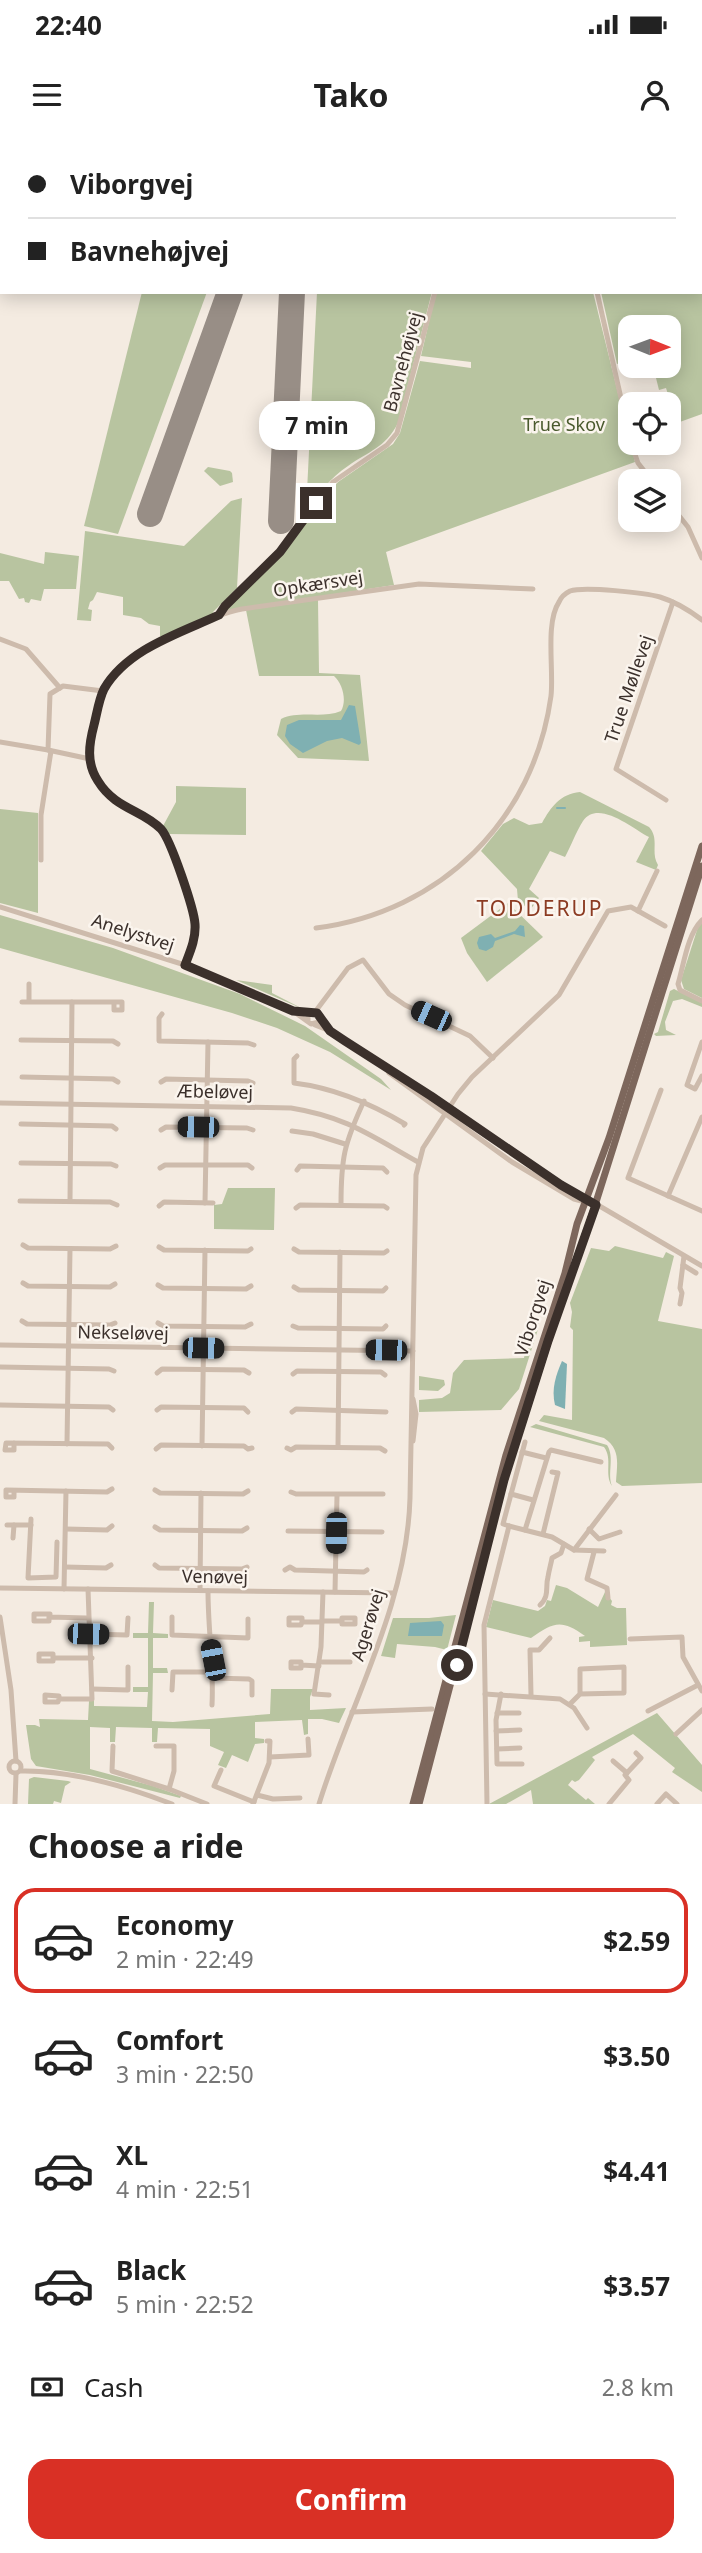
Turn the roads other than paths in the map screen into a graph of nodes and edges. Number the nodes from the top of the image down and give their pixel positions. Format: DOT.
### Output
graph roads {
  1 [pos="434,294"];
  2 [pos="597,294"];
  3 [pos="620,392"];
  4 [pos="681,518"];
  5 [pos="702,558"];
  6 [pos="533,589"];
  7 [pos="673,603"];
  8 [pos="219,615"];
  9 [pos="702,620"];
  10 [pos="0,639"];
  11 [pos="60,688"];
  12 [pos="103,691"];
  13 [pos="0,742"];
  14 [pos="50,751"];
  15 [pos="90,759"];
  16 [pos="666,800"];
  17 [pos="702,846"];
  18 [pos="41,860"];
  19 [pos="702,866"];
  20 [pos="657,871"];
  21 [pos="0,906"];
  22 [pos="638,911"];
  23 [pos="702,920"];
  24 [pos="665,926"];
  25 [pos="316,928"];
  26 [pos="185,965"];
  27 [pos="29,984"];
  28 [pos="702,1001"];
  29 [pos="72,1002"];
  30 [pos="114,1002"];
  31 [pos="293,1011"];
  32 [pos="162,1014"];
  33 [pos="316,1015"];
  34 [pos="308,1021"];
  35 [pos="314,1025"];
  36 [pos="330,1031"];
  37 [pos="21,1040"];
  38 [pos="72,1040"];
  39 [pos="208,1042"];
  40 [pos="118,1044"];
  41 [pos="254,1045"];
  42 [pos="701,1045"];
  43 [pos="297,1056"];
  44 [pos="493,1058"];
  45 [pos="702,1076"];
  46 [pos="22,1077"];
  47 [pos="72,1078"];
  48 [pos="207,1080"];
  49 [pos="118,1082"];
  50 [pos="161,1082"];
  51 [pos="253,1083"];
  52 [pos="661,1090"];
  53 [pos="364,1101"];
  54 [pos="0,1103"];
  55 [pos="71,1104"];
  56 [pos="207,1106"];
  57 [pos="447,1111"];
  58 [pos="702,1117"];
  59 [pos="21,1124"];
  60 [pos="353,1124"];
  61 [pos="71,1125"];
  62 [pos="404,1125"];
  63 [pos="206,1127"];
  64 [pos="116,1129"];
  65 [pos="161,1130"];
  66 [pos="253,1130"];
  67 [pos="292,1131"];
  68 [pos="345,1144"];
  69 [pos="418,1162"];
  70 [pos="21,1163"];
  71 [pos="70,1163"];
  72 [pos="206,1165"];
  73 [pos="116,1166"];
  74 [pos="341,1167"];
  75 [pos="160,1168"];
  76 [pos="252,1168"];
  77 [pos="297,1170"];
  78 [pos="387,1171"];
  79 [pos="668,1196"];
  80 [pos="20,1200"];
  81 [pos="585,1200"];
  82 [pos="70,1201"];
  83 [pos="205,1203"];
  84 [pos="213,1203"];
  85 [pos="117,1205"];
  86 [pos="341,1205"];
  87 [pos="596,1205"];
  88 [pos="159,1206"];
  89 [pos="296,1208"];
  90 [pos="387,1208"];
  91 [pos="702,1211"];
  92 [pos="23,1245"];
  93 [pos="116,1246"];
  94 [pos="159,1247"];
  95 [pos="70,1249"];
  96 [pos="251,1249"];
  97 [pos="205,1250"];
  98 [pos="294,1250"];
  99 [pos="387,1251"];
  100 [pos="340,1252"];
  101 [pos="684,1256"];
  102 [pos="683,1265"];
  103 [pos="702,1266"];
  104 [pos="696,1273"];
  105 [pos="23,1283"];
  106 [pos="115,1284"];
  107 [pos="158,1285"];
  108 [pos="251,1286"];
  109 [pos="69,1287"];
  110 [pos="294,1287"];
  111 [pos="386,1288"];
  112 [pos="205,1289"];
  113 [pos="340,1290"];
  114 [pos="680,1304"];
  115 [pos="22,1321"];
  116 [pos="115,1323"];
  117 [pos="158,1323"];
  118 [pos="69,1324"];
  119 [pos="251,1324"];
  120 [pos="293,1326"];
  121 [pos="386,1326"];
  122 [pos="204,1327"];
  123 [pos="339,1328"];
  124 [pos="0,1345"];
  125 [pos="68,1346"];
  126 [pos="203,1348"];
  127 [pos="339,1350"];
  128 [pos="413,1351"];
  129 [pos="0,1367"];
  130 [pos="68,1368"];
  131 [pos="203,1370"];
  132 [pos="114,1371"];
  133 [pos="338,1371"];
  134 [pos="157,1373"];
  135 [pos="249,1373"];
  136 [pos="293,1374"];
  137 [pos="385,1375"];
  138 [pos="0,1405"];
  139 [pos="67,1406"];
  140 [pos="203,1408"];
  141 [pos="338,1409"];
  142 [pos="113,1410"];
  143 [pos="157,1410"];
  144 [pos="248,1412"];
  145 [pos="292,1412"];
  146 [pos="386,1412"];
  147 [pos="525,1441"];
  148 [pos="14,1443"];
  149 [pos="67,1444"];
  150 [pos="202,1446"];
  151 [pos="338,1447"];
  152 [pos="112,1448"];
  153 [pos="156,1448"];
  154 [pos="252,1448"];
  155 [pos="287,1448"];
  156 [pos="385,1451"];
  157 [pos="522,1452"];
  158 [pos="546,1458"];
  159 [pos="601,1462"];
  160 [pos="552,1472"];
  161 [pos="112,1489"];
  162 [pos="14,1490"];
  163 [pos="155,1490"];
  164 [pos="66,1491"];
  165 [pos="248,1491"];
  166 [pos="291,1492"];
  167 [pos="201,1493"];
  168 [pos="383,1494"];
  169 [pos="511,1494"];
  170 [pos="337,1495"];
  171 [pos="616,1495"];
  172 [pos="533,1500"];
  173 [pos="112,1526"];
  174 [pos="509,1526"];
  175 [pos="155,1527"];
  176 [pos="247,1528"];
  177 [pos="66,1529"];
  178 [pos="589,1529"];
  179 [pos="525,1530"];
  180 [pos="201,1531"];
  181 [pos="288,1531"];
  182 [pos="382,1532"];
  183 [pos="620,1532"];
  184 [pos="336,1533"];
  185 [pos="543,1534"];
  186 [pos="13,1538"];
  187 [pos="57,1542"];
  188 [pos="564,1544"];
  189 [pos="575,1550"];
  190 [pos="604,1551"];
  191 [pos="594,1552"];
  192 [pos="111,1565"];
  193 [pos="155,1565"];
  194 [pos="65,1567"];
  195 [pos="247,1567"];
  196 [pos="200,1569"];
  197 [pos="285,1570"];
  198 [pos="367,1570"];
  199 [pos="336,1571"];
  200 [pos="36,1578"];
  201 [pos="0,1588"];
  202 [pos="36,1588"];
  203 [pos="64,1589"];
  204 [pos="88,1589"];
  205 [pos="200,1590"];
  206 [pos="208,1591"];
  207 [pos="323,1592"];
  208 [pos="335,1592"];
  209 [pos="393,1593"];
  210 [pos="608,1598"];
  211 [pos="540,1605"];
  212 [pos="0,1617"];
  213 [pos="50,1617"];
  214 [pos="172,1617"];
  215 [pos="87,1618"];
  216 [pos="128,1618"];
  217 [pos="248,1619"];
  218 [pos="322,1621"];
  219 [pos="342,1621"];
  220 [pos="302,1622"];
  221 [pos="88,1634"];
  222 [pos="0,1635"];
  223 [pos="208,1637"];
  224 [pos="550,1638"];
  225 [pos="630,1639"];
  226 [pos="53,1658"];
  227 [pos="92,1658"];
  228 [pos="6,1661"];
  229 [pos="350,1662"];
  230 [pos="320,1664"];
  231 [pos="301,1665"];
  232 [pos="128,1667"];
  233 [pos="213,1675"];
  234 [pos="700,1688"];
  235 [pos="92,1689"];
  236 [pos="172,1690"];
  237 [pos="485,1694"];
  238 [pos="501,1694"];
  239 [pos="580,1694"];
  240 [pos="252,1695"];
  241 [pos="329,1695"];
  242 [pos="531,1695"];
  243 [pos="59,1699"];
  244 [pos="570,1704"];
  245 [pos="212,1705"];
  246 [pos="432,1709"];
  247 [pos="702,1710"];
  248 [pos="648,1711"];
  249 [pos="352,1712"];
  250 [pos="497,1713"];
  251 [pos="519,1713"];
  252 [pos="587,1728"];
  253 [pos="520,1730"];
  254 [pos="496,1731"];
  255 [pos="676,1734"];
  256 [pos="308,1739"];
  257 [pos="267,1741"];
  258 [pos="113,1746"];
  259 [pos="156,1746"];
  260 [pos="520,1748"];
  261 [pos="496,1749"];
  262 [pos="636,1753"];
  263 [pos="270,1757"];
  264 [pos="613,1761"];
  265 [pos="522,1764"];
  266 [pos="12,1765"];
  267 [pos="0,1766"];
  268 [pos="19,1770"];
  269 [pos="221,1770"];
  270 [pos="627,1773"];
  271 [pos="169,1789"];
  272 [pos="144,1794"];
  273 [pos="257,1795"];
  274 [pos="186,1796"];
  275 [pos="300,1798"];
  276 [pos="254,1803"];
  277 [pos="15,1804"];
  278 [pos="141,1804"];
  279 [pos="172,1804"];
  280 [pos="183,1804"];
  281 [pos="207,1804"];
  282 [pos="319,1804"];
  283 [pos="413,1804"];
  284 [pos="419,1804"];
  285 [pos="486,1804"];
  286 [pos="609,1804"];
  287 [pos="657,1804"];
  288 [pos="677,1804"];
  1 -- 8 [label="street, Bavnehøjvej"];
  2 -- 3 [label="street"];
  4 -- 5 [label="street"];
  6 -- 8 [label="street, Opkærsvej"];
  7 -- 9 [label="street"];
  7 -- 16 [label="street, True Møllevej"];
  7 -- 25 [label="street"];
  8 -- 12 [label="street, Opkærsvej"];
  10 -- 11 [label="street"];
  11 -- 12 [label="street"];
  11 -- 14 [label="street"];
  12 -- 15 [label="street"];
  13 -- 14 [label="street"];
  14 -- 15 [label="street"];
  14 -- 18 [label="street"];
  15 -- 26 [label="street"];
  17 -- 81 [label="main road, Viborgvej"];
  19 -- 87 [label="main road, Viborgvej"];
  20 -- 22 [label="street"];
  21 -- 26 [label="street, Anelystvej"];
  22 -- 24 [label="street"];
  22 -- 44 [label="street, Agerøvej"];
  23 -- 28 [label="street"];
  26 -- 31 [label="street, Anelystvej"];
  27 -- 29 [label="street"];
  29 -- 30 [label="street"];
  29 -- 38 [label="street"];
  31 -- 33 [label="street, Anelystvej"];
  31 -- 34 [label="street, Anelystvej"];
  32 -- 39 [label="street"];
  33 -- 34 [label="street"];
  33 -- 35 [label="street"];
  33 -- 36 [label="street"];
  33 -- 44 [label="street"];
  34 -- 35 [label="street, Anelystvej"];
  35 -- 36 [label="street"];
  36 -- 57 [label="street"];
  37 -- 38 [label="street"];
  38 -- 40 [label="street"];
  38 -- 47 [label="street"];
  39 -- 41 [label="street"];
  39 -- 48 [label="street"];
  42 -- 45 [label="street"];
  43 -- 53 [label="street"];
  44 -- 57 [label="street, Agerøvej"];
  46 -- 47 [label="street"];
  47 -- 49 [label="street"];
  47 -- 55 [label="street"];
  48 -- 50 [label="street"];
  48 -- 51 [label="street"];
  48 -- 56 [label="street"];
  52 -- 79 [label="street"];
  53 -- 60 [label="street"];
  53 -- 62 [label="street"];
  54 -- 55 [label="street, Æbeløvej"];
  55 -- 56 [label="street, Æbeløvej"];
  55 -- 61 [label="street"];
  56 -- 60 [label="street, Æbeløvej"];
  56 -- 63 [label="street"];
  57 -- 69 [label="street, Agerøvej"];
  57 -- 81 [label="street"];
  58 -- 79 [label="street"];
  59 -- 61 [label="street"];
  60 -- 68 [label="street"];
  60 -- 69 [label="street, Æbeløvej"];
  61 -- 64 [label="street"];
  61 -- 71 [label="street"];
  63 -- 65 [label="street"];
  63 -- 66 [label="street"];
  63 -- 72 [label="street"];
  67 -- 68 [label="street"];
  68 -- 74 [label="street"];
  69 -- 128 [label="street, Agerøvej"];
  70 -- 71 [label="street"];
  71 -- 73 [label="street"];
  71 -- 82 [label="street"];
  72 -- 75 [label="street"];
  72 -- 76 [label="street"];
  72 -- 83 [label="street"];
  74 -- 77 [label="street"];
  74 -- 78 [label="street"];
  74 -- 86 [label="street"];
  79 -- 91 [label="street"];
  80 -- 82 [label="street"];
  81 -- 87 [label="street"];
  81 -- 283 [label="main road, Viborgvej"];
  82 -- 85 [label="street"];
  83 -- 84 [label="street"];
  83 -- 88 [label="street"];
  86 -- 89 [label="street"];
  86 -- 90 [label="street"];
  87 -- 101 [label="street"];
  87 -- 284 [label="main road, Viborgvej"];
  92 -- 95 [label="street"];
  93 -- 95 [label="street"];
  94 -- 97 [label="street"];
  95 -- 109 [label="street"];
  96 -- 97 [label="street"];
  97 -- 112 [label="street"];
  98 -- 100 [label="street"];
  99 -- 100 [label="street"];
  100 -- 113 [label="street"];
  101 -- 102 [label="street"];
  101 -- 103 [label="street"];
  102 -- 104 [label="street"];
  102 -- 114 [label="street"];
  105 -- 109 [label="street"];
  106 -- 109 [label="street"];
  107 -- 112 [label="street"];
  108 -- 112 [label="street"];
  109 -- 118 [label="street"];
  110 -- 113 [label="street"];
  111 -- 113 [label="street"];
  112 -- 122 [label="street"];
  113 -- 123 [label="street"];
  115 -- 118 [label="street"];
  116 -- 118 [label="street"];
  117 -- 122 [label="street"];
  118 -- 125 [label="street"];
  119 -- 122 [label="street"];
  120 -- 123 [label="street"];
  121 -- 123 [label="street"];
  122 -- 126 [label="street"];
  123 -- 127 [label="street"];
  124 -- 125 [label="street, Nekseløvej"];
  125 -- 126 [label="street, Nekseløvej"];
  125 -- 130 [label="street"];
  126 -- 127 [label="street, Nekseløvej"];
  126 -- 131 [label="street"];
  127 -- 128 [label="street, Nekseløvej"];
  127 -- 133 [label="street"];
  128 -- 209 [label="street, Agerøvej"];
  129 -- 130 [label="street"];
  130 -- 132 [label="street"];
  130 -- 139 [label="street"];
  131 -- 134 [label="street"];
  131 -- 135 [label="street"];
  131 -- 140 [label="street"];
  133 -- 136 [label="street"];
  133 -- 137 [label="street"];
  133 -- 141 [label="street"];
  138 -- 139 [label="street"];
  139 -- 142 [label="street"];
  139 -- 149 [label="street"];
  140 -- 143 [label="street"];
  140 -- 144 [label="street"];
  140 -- 150 [label="street"];
  141 -- 145 [label="street"];
  141 -- 146 [label="street"];
  141 -- 151 [label="street"];
  147 -- 157 [label="street"];
  148 -- 149 [label="street"];
  149 -- 152 [label="street"];
  150 -- 153 [label="street"];
  150 -- 154 [label="street"];
  151 -- 155 [label="street"];
  151 -- 156 [label="street"];
  157 -- 158 [label="street"];
  157 -- 169 [label="street"];
  158 -- 159 [label="street"];
  158 -- 172 [label="street"];
  160 -- 185 [label="street"];
  161 -- 164 [label="street"];
  162 -- 164 [label="street"];
  163 -- 167 [label="street"];
  164 -- 177 [label="street"];
  165 -- 167 [label="street"];
  166 -- 170 [label="street"];
  167 -- 180 [label="street"];
  168 -- 170 [label="street"];
  169 -- 172 [label="street"];
  169 -- 174 [label="street"];
  170 -- 184 [label="street"];
  171 -- 178 [label="street"];
  172 -- 179 [label="street"];
  173 -- 177 [label="street"];
  174 -- 179 [label="street"];
  174 -- 237 [label="street"];
  175 -- 180 [label="street"];
  176 -- 180 [label="street"];
  177 -- 194 [label="street"];
  178 -- 183 [label="street"];
  178 -- 189 [label="street"];
  179 -- 185 [label="street"];
  180 -- 196 [label="street"];
  181 -- 184 [label="street"];
  182 -- 184 [label="street"];
  184 -- 199 [label="street"];
  185 -- 188 [label="street"];
  186 -- 200 [label="street"];
  187 -- 200 [label="street"];
  188 -- 189 [label="street"];
  188 -- 211 [label="street"];
  189 -- 191 [label="street"];
  190 -- 191 [label="street"];
  191 -- 210 [label="street"];
  192 -- 194 [label="street"];
  193 -- 196 [label="street"];
  194 -- 203 [label="street"];
  195 -- 196 [label="street"];
  196 -- 205 [label="street"];
  197 -- 199 [label="street"];
  198 -- 199 [label="street"];
  199 -- 208 [label="street"];
  200 -- 202 [label="street"];
  201 -- 202 [label="street, Venøvej"];
  202 -- 203 [label="street, Venøvej"];
  203 -- 204 [label="street, Venøvej"];
  204 -- 205 [label="street, Venøvej"];
  204 -- 215 [label="street"];
  205 -- 206 [label="street, Venøvej"];
  206 -- 207 [label="street, Venøvej"];
  206 -- 223 [label="street"];
  207 -- 208 [label="street, Venøvej"];
  207 -- 218 [label="street"];
  208 -- 209 [label="street, Venøvej"];
  209 -- 249 [label="street, Agerøvej"];
  212 -- 228 [label="street"];
  213 -- 215 [label="street"];
  214 -- 223 [label="street"];
  215 -- 221 [label="street"];
  216 -- 221 [label="street"];
  217 -- 223 [label="street"];
  218 -- 219 [label="street"];
  218 -- 220 [label="street"];
  218 -- 230 [label="street"];
  221 -- 227 [label="street"];
  222 -- 228 [label="street"];
  223 -- 233 [label="street"];
  224 -- 242 [label="street"];
  225 -- 234 [label="street"];
  226 -- 227 [label="street"];
  227 -- 235 [label="street"];
  228 -- 266 [label="street"];
  229 -- 230 [label="street"];
  230 -- 231 [label="street"];
  230 -- 241 [label="street"];
  232 -- 235 [label="street"];
  233 -- 236 [label="street"];
  233 -- 240 [label="street"];
  233 -- 245 [label="street"];
  234 -- 248 [label="street"];
  235 -- 243 [label="street"];
  237 -- 238 [label="street"];
  237 -- 285 [label="street"];
  238 -- 242 [label="street"];
  238 -- 250 [label="street"];
  239 -- 239 [label="street"];
  239 -- 244 [label="street"];
  242 -- 244 [label="street"];
  244 -- 252 [label="street"];
  246 -- 249 [label="street"];
  247 -- 255 [label="street"];
  249 -- 282 [label="street, Agerøvej"];
  250 -- 251 [label="street"];
  250 -- 254 [label="street"];
  253 -- 254 [label="street"];
  254 -- 261 [label="street"];
  256 -- 263 [label="street"];
  257 -- 263 [label="street"];
  258 -- 271 [label="street"];
  259 -- 271 [label="street"];
  260 -- 261 [label="street"];
  261 -- 265 [label="street"];
  262 -- 270 [label="street"];
  263 -- 273 [label="street"];
  264 -- 270 [label="street"];
  266 -- 267 [label="street"];
  266 -- 268 [label="street"];
  266 -- 268 [label="street"];
  268 -- 272 [label="street"];
  268 -- 277 [label="street"];
  269 -- 276 [label="street"];
  270 -- 286 [label="street"];
  271 -- 274 [label="street"];
  272 -- 278 [label="street"];
  272 -- 279 [label="street"];
  273 -- 275 [label="street"];
  273 -- 276 [label="street"];
  274 -- 280 [label="street"];
  274 -- 281 [label="street"];
  287 -- 288 [label="street"];
}
